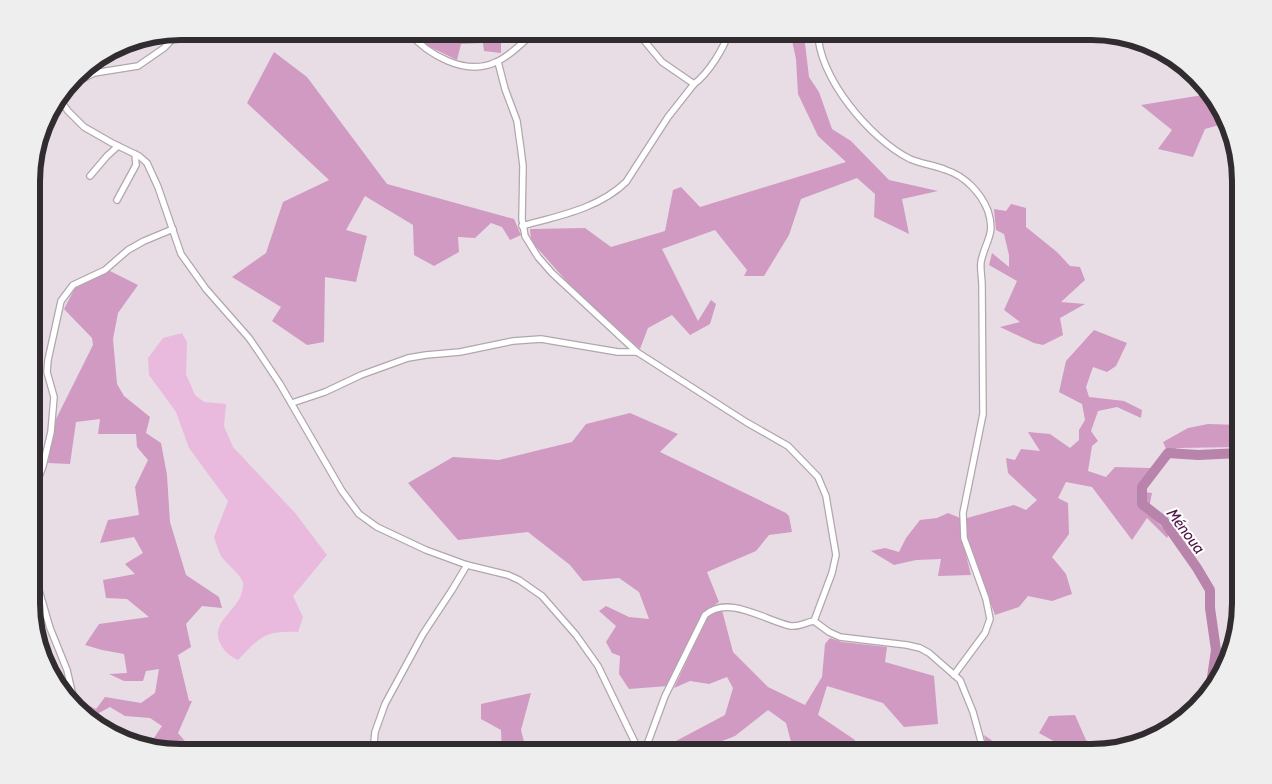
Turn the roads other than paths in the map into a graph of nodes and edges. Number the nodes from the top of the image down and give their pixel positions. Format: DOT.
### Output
graph roads {
  1 [pos="416,40"];
  2 [pos="525,40"];
  3 [pos="644,40"];
  4 [pos="725,40"];
  5 [pos="818,40"];
  6 [pos="171,41"];
  7 [pos="498,62"];
  8 [pos="490,65"];
  9 [pos="500,71"];
  10 [pos="86,77"];
  11 [pos="694,84"];
  12 [pos="63,105"];
  13 [pos="118,146"];
  14 [pos="135,154"];
  15 [pos="90,176"];
  16 [pos="118,200"];
  17 [pos="522,226"];
  18 [pos="173,229"];
  19 [pos="637,352"];
  20 [pos="292,403"];
  21 [pos="40,474"];
  22 [pos="467,565"];
  23 [pos="40,594"];
  24 [pos="814,621"];
  25 [pos="954,674"];
  26 [pos="72,692"];
  27 [pos="374,744"];
  28 [pos="636,744"];
  29 [pos="647,744"];
  30 [pos="982,744"];
  1 -- 8 [label="street"];
  2 -- 7 [label="street"];
  3 -- 11 [label="street"];
  4 -- 11 [label="street"];
  5 -- 25 [label="street"];
  6 -- 10 [label="street"];
  7 -- 8 [label="street"];
  7 -- 9 [label="street"];
  8 -- 9 [label="street"];
  9 -- 17 [label="street"];
  11 -- 17 [label="street"];
  12 -- 13 [label="street"];
  13 -- 14 [label="street"];
  13 -- 15 [label="street"];
  14 -- 16 [label="street"];
  14 -- 18 [label="street"];
  17 -- 19 [label="street"];
  18 -- 20 [label="street"];
  18 -- 21 [label="street"];
  19 -- 20 [label="street"];
  19 -- 24 [label="street"];
  20 -- 22 [label="street"];
  22 -- 27 [label="street"];
  22 -- 28 [label="street"];
  23 -- 26 [label="street"];
  24 -- 25 [label="street"];
  24 -- 29 [label="street"];
  25 -- 30 [label="street"];
}
